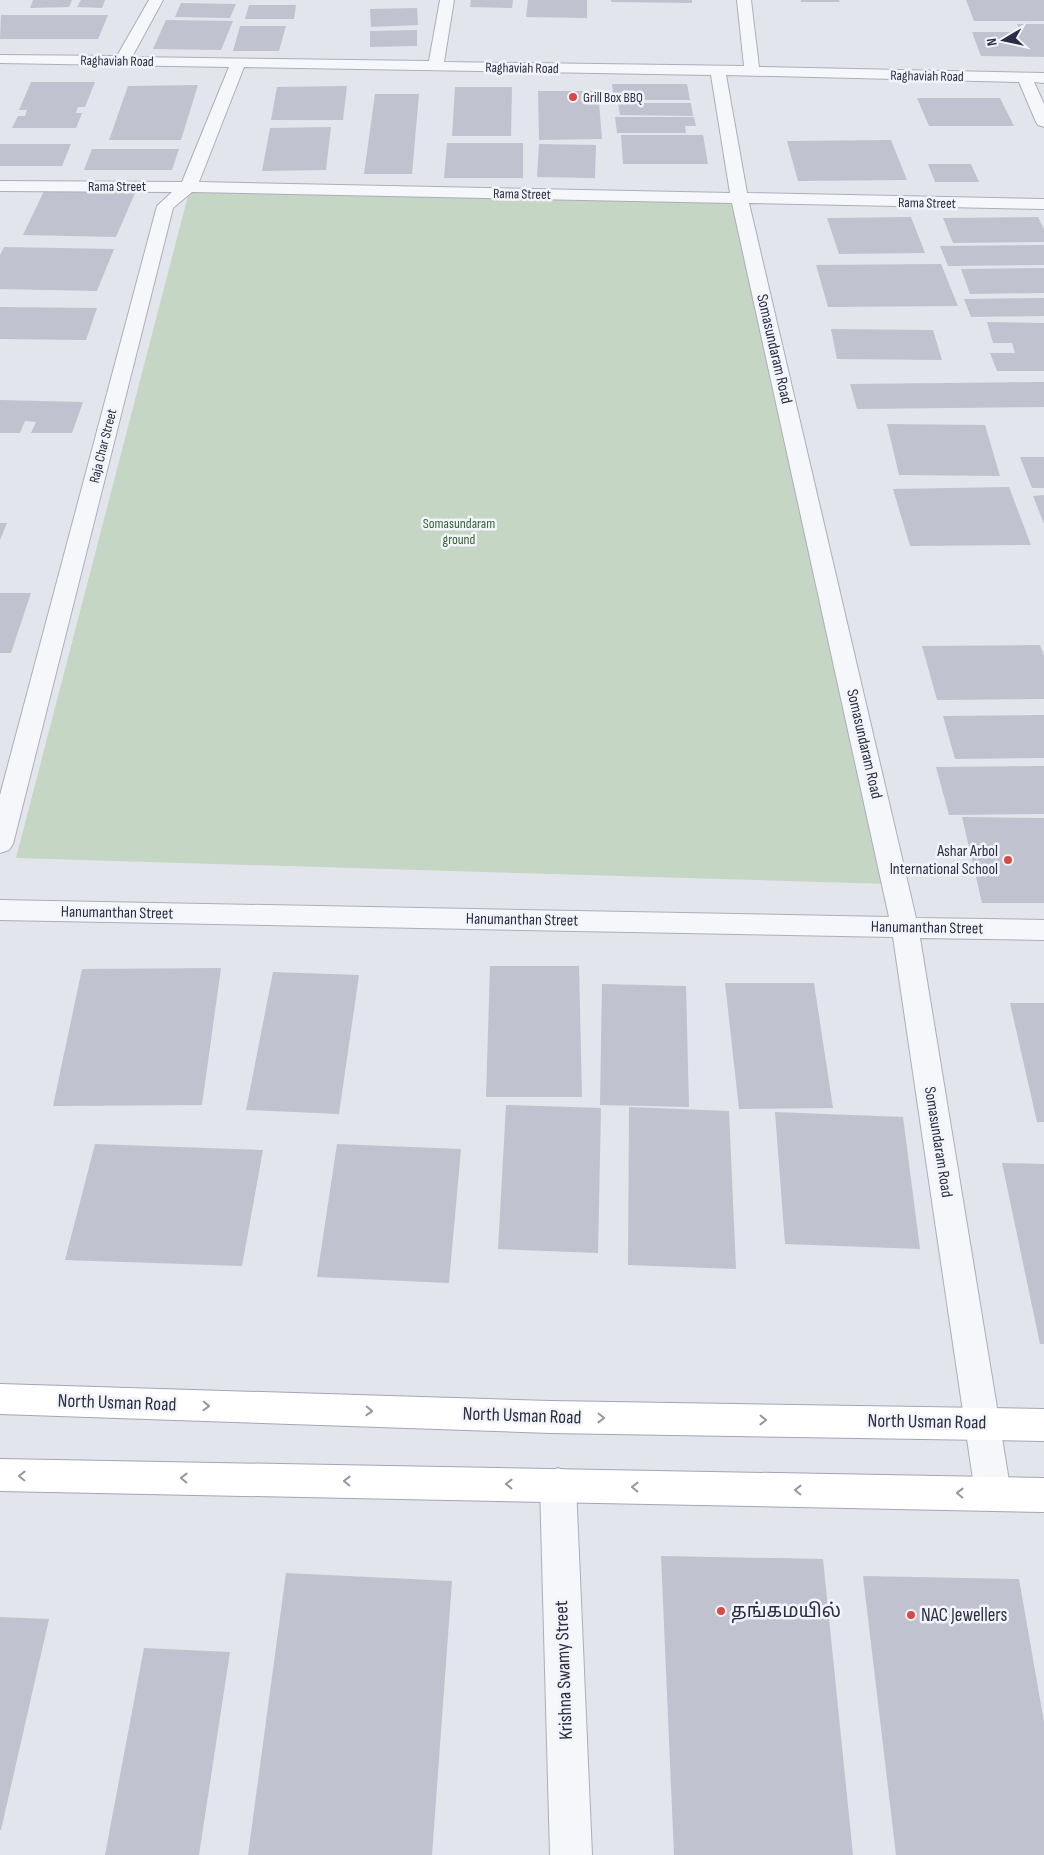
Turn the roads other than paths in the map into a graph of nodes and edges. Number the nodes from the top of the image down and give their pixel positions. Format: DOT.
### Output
graph roads {
  1 [pos="156,0"];
  2 [pos="447,0"];
  3 [pos="744,0"];
  4 [pos="0,59"];
  5 [pos="122,61"];
  6 [pos="238,64"];
  7 [pos="436,67"];
  8 [pos="718,71"];
  9 [pos="752,71"];
  10 [pos="1025,78"];
  11 [pos="1044,78"];
  12 [pos="1044,122"];
  13 [pos="0,186"];
  14 [pos="189,186"];
  15 [pos="740,200"];
  16 [pos="1044,204"];
  17 [pos="0,844"];
  18 [pos="0,910"];
  19 [pos="905,928"];
  20 [pos="1044,930"];
  21 [pos="0,1399"];
  22 [pos="982,1422"];
  23 [pos="1044,1425"];
  24 [pos="0,1475"];
  25 [pos="558,1485"];
  26 [pos="993,1493"];
  27 [pos="1044,1495"];
  28 [pos="571,1855"];
  1 -- 5 [label="street"];
  2 -- 7 [label="street"];
  3 -- 9 [label="street"];
  4 -- 5 [label="street, Raghaviah Road"];
  5 -- 6 [label="street, Raghaviah Road"];
  6 -- 7 [label="street, Raghaviah Road"];
  6 -- 14 [label="street, Raja Char Street"];
  7 -- 8 [label="street, Raghaviah Road"];
  8 -- 9 [label="street, Raghaviah Road"];
  8 -- 15 [label="street, Somasundaram Road"];
  9 -- 10 [label="street, Raghaviah Road"];
  10 -- 11 [label="street, Raghaviah Road"];
  10 -- 12 [label="street"];
  13 -- 14 [label="street, Rama Street"];
  14 -- 15 [label="street, Rama Street"];
  14 -- 17 [label="street, Raja Char Street"];
  15 -- 16 [label="street, Rama Street"];
  15 -- 19 [label="street, Somasundaram Road"];
  18 -- 19 [label="street, Hanumanthan Street"];
  19 -- 20 [label="street, Hanumanthan Street"];
  19 -- 22 [label="street, Somasundaram Road"];
  21 -- 22 [label="main road, North Usman Road, one-way"];
  22 -- 23 [label="main road, North Usman Road"];
  22 -- 26 [label="street, Somasundaram Road"];
  25 -- 24 [label="main road, one-way"];
  26 -- 25 [label="main road, one-way"];
  25 -- 28 [label="street, Krishna Swamy Street"];
  26 -- 27 [label="main road"];
}
